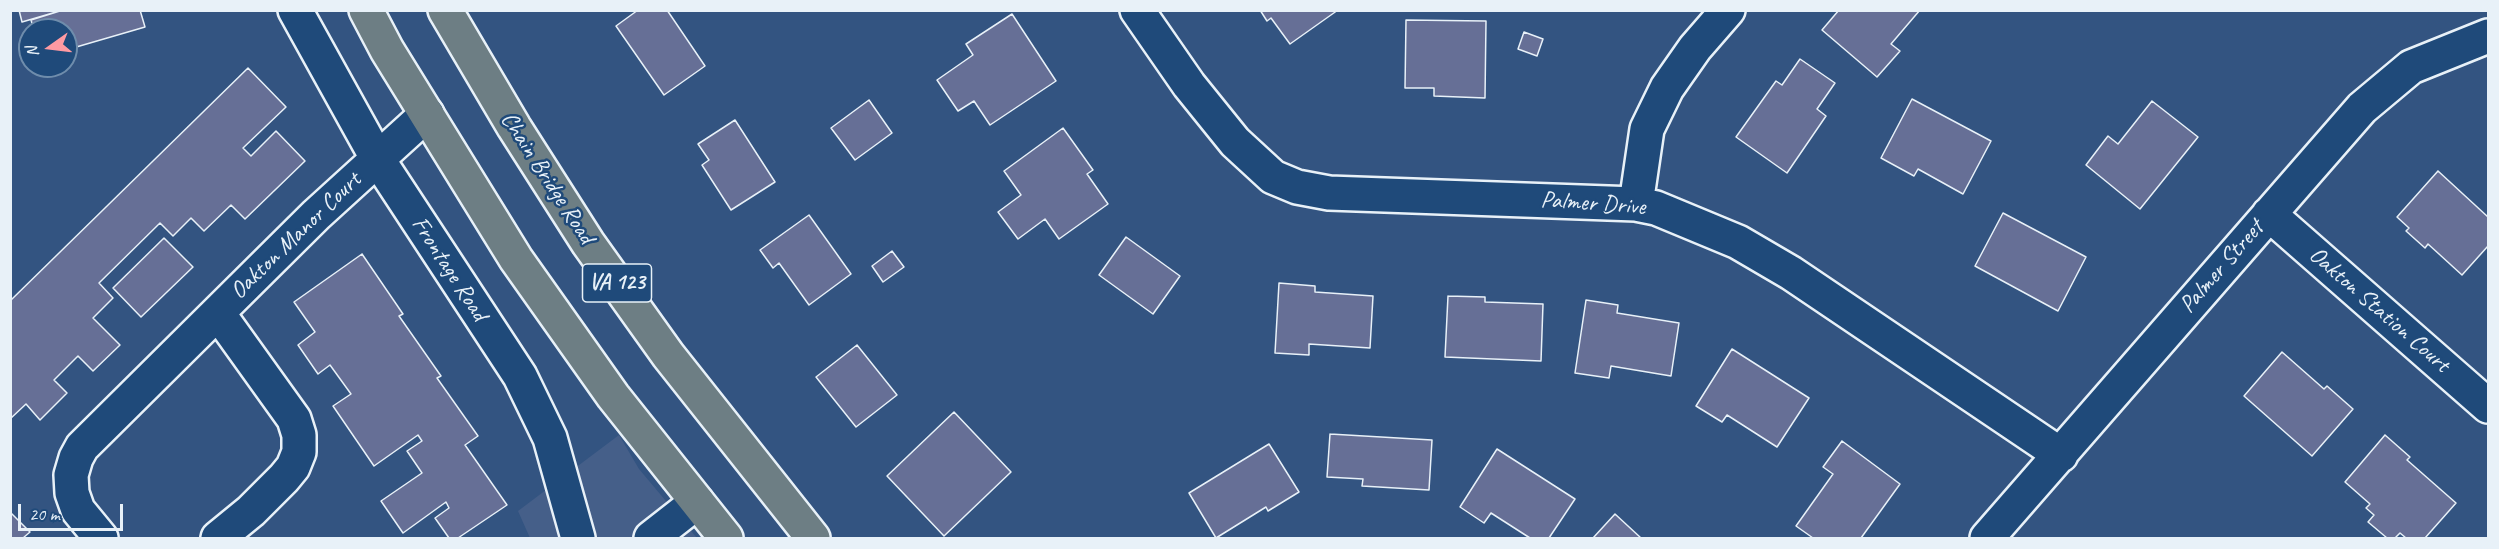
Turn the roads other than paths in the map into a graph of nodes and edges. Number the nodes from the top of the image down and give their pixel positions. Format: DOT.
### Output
graph roads {
  1 [pos="295,10"];
  2 [pos="366,10"];
  3 [pos="445,10"];
  4 [pos="1137,10"];
  5 [pos="1728,10"];
  6 [pos="2488,36"];
  7 [pos="427,114"];
  8 [pos="377,158"];
  9 [pos="1636,204"];
  10 [pos="2269,214"];
  11 [pos="218,313"];
  12 [pos="2488,406"];
  13 [pos="2061,455"];
  14 [pos="697,502"];
  15 [pos="101,538"];
  16 [pos="218,538"];
  17 [pos="578,538"];
  18 [pos="651,538"];
  19 [pos="726,538"];
  20 [pos="813,538"];
  21 [pos="1987,538"];
  1 -- 8 [label="street, Frontage Road"];
  2 -- 7 [label="main road, VA 123"];
  3 -- 20 [label="main road, Chain Bridge Road / VA 123"];
  4 -- 9 [label="street, Palmer Drive"];
  5 -- 9 [label="street"];
  6 -- 10 [label="street, Palmer Street"];
  7 -- 8 [label="street, Oakton Manor Court"];
  7 -- 14 [label="main road, VA 123"];
  8 -- 11 [label="street, Oakton Manor Court"];
  8 -- 17 [label="street, Frontage Road"];
  9 -- 13 [label="street, Palmer Drive"];
  10 -- 12 [label="street, Oakton Station Court"];
  10 -- 13 [label="street, Palmer Street"];
  11 -- 15 [label="street"];
  11 -- 16 [label="street, Oakton Manor Court"];
  13 -- 21 [label="street, Palmer Street"];
  14 -- 18 [label="street"];
  14 -- 19 [label="main road, VA 123"];
}
